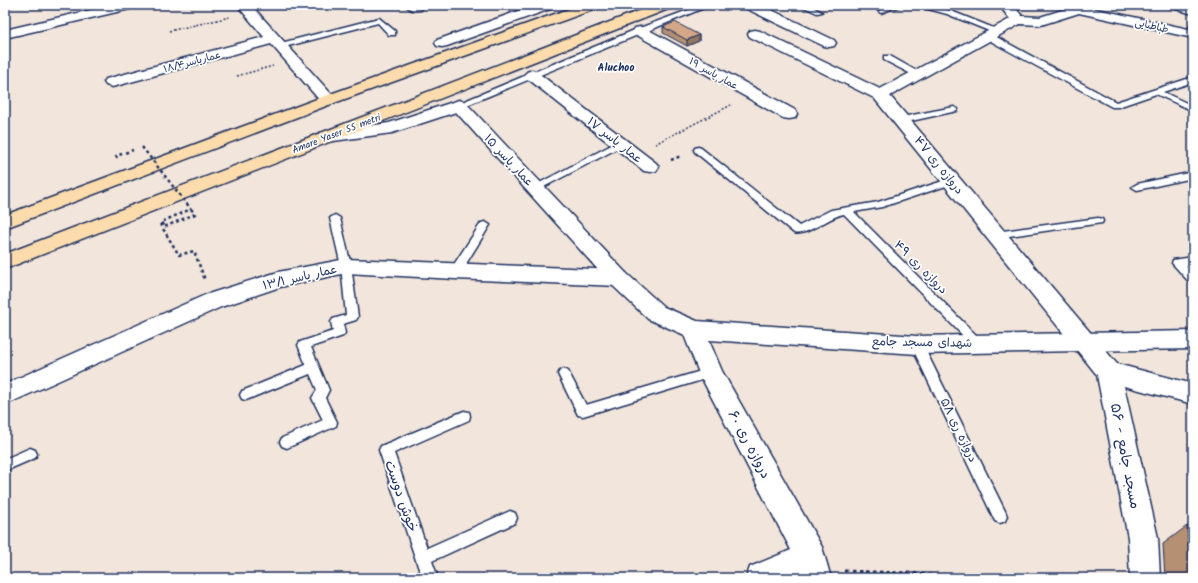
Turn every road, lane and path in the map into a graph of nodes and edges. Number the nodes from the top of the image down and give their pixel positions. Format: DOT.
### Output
graph roads {
  1 [pos="129,5"];
  2 [pos="548,5"];
  3 [pos="593,5"];
  4 [pos="666,5"];
  5 [pos="708,5"];
  6 [pos="750,5"];
  7 [pos="803,5"];
  8 [pos="899,5"];
  9 [pos="916,5"];
  10 [pos="1006,5"];
  11 [pos="1165,5"];
  12 [pos="1079,7"];
  13 [pos="247,9"];
  14 [pos="881,11"];
  15 [pos="819,12"];
  16 [pos="1193,12"];
  17 [pos="1018,20"];
  18 [pos="640,31"];
  19 [pos="1192,31"];
  20 [pos="169,32"];
  21 [pos="392,33"];
  22 [pos="5,34"];
  23 [pos="755,34"];
  24 [pos="992,34"];
  25 [pos="276,43"];
  26 [pos="442,43"];
  27 [pos="829,43"];
  28 [pos="887,58"];
  29 [pos="292,60"];
  30 [pos="918,74"];
  31 [pos="532,75"];
  32 [pos="237,76"];
  33 [pos="1193,79"];
  34 [pos="112,82"];
  35 [pos="1158,92"];
  36 [pos="752,94"];
  37 [pos="880,95"];
  38 [pos="328,100"];
  39 [pos="458,105"];
  40 [pos="954,109"];
  41 [pos="1193,109"];
  42 [pos="789,114"];
  43 [pos="902,120"];
  44 [pos="326,137"];
  45 [pos="620,144"];
  46 [pos="698,150"];
  47 [pos="634,155"];
  48 [pos="116,156"];
  49 [pos="650,167"];
  50 [pos="1193,175"];
  51 [pos="952,181"];
  52 [pos="1137,187"];
  53 [pos="535,188"];
  54 [pos="149,206"];
  55 [pos="191,210"];
  56 [pos="846,210"];
  57 [pos="335,218"];
  58 [pos="1098,221"];
  59 [pos="5,222"];
  60 [pos="485,225"];
  61 [pos="995,235"];
  62 [pos="1193,261"];
  63 [pos="5,262"];
  64 [pos="346,266"];
  65 [pos="455,272"];
  66 [pos="618,278"];
  67 [pos="1193,279"];
  68 [pos="213,301"];
  69 [pos="656,313"];
  70 [pos="694,330"];
  71 [pos="1193,340"];
  72 [pos="977,343"];
  73 [pos="1085,343"];
  74 [pos="917,345"];
  75 [pos="313,367"];
  76 [pos="1109,372"];
  77 [pos="711,373"];
  78 [pos="564,374"];
  79 [pos="1193,394"];
  80 [pos="5,395"];
  81 [pos="246,395"];
  82 [pos="464,416"];
  83 [pos="287,442"];
  84 [pos="30,454"];
  85 [pos="5,465"];
  86 [pos="1000,516"];
  87 [pos="510,518"];
  88 [pos="423,557"];
  89 [pos="814,567"];
  90 [pos="430,578"];
  91 [pos="761,578"];
  92 [pos="960,578"];
  93 [pos="1145,578"];
  1 -- 22 [label="street"];
  2 -- 26 [label="street"];
  3 -- 38 [label="main road"];
  4 -- 44 [label="main road, Amare Yaser 55 metri"];
  5 -- 18 [label="lane"];
  6 -- 27 [label="street"];
  7 -- 15 [label="lane"];
  8 -- 14 [label="lane"];
  9 -- 24 [label="lane"];
  10 -- 17 [label="street"];
  11 -- 16 [label="lane"];
  12 -- 17 [label="street, طباطبایی"];
  12 -- 19 [label="street, طباطبایی"];
  13 -- 20 [label="path"];
  13 -- 25 [label="street"];
  17 -- 24 [label="street"];
  18 -- 31 [label="lane"];
  18 -- 36 [label="street, عمار یاسر ۱۹"];
  21 -- 25 [label="lane"];
  23 -- 37 [label="street, دروازه ری ۴۷"];
  24 -- 30 [label="street"];
  24 -- 35 [label="lane"];
  25 -- 29 [label="street"];
  25 -- 34 [label="street, عماریاسر۱۸/۴"];
  28 -- 30 [label="lane"];
  29 -- 32 [label="path"];
  29 -- 38 [label="street"];
  30 -- 37 [label="street"];
  31 -- 39 [label="lane"];
  31 -- 45 [label="street, عمار یاسر ۱۷"];
  33 -- 35 [label="lane"];
  35 -- 41 [label="lane"];
  36 -- 42 [label="street, عمار یاسر ۱۹"];
  36 -- 47 [label="path"];
  37 -- 43 [label="street, دروازه ری ۴۷"];
  38 -- 59 [label="main road"];
  39 -- 44 [label="street"];
  39 -- 53 [label="street, عمار یاسر ۱۵"];
  40 -- 43 [label="lane"];
  43 -- 51 [label="street, دروازه ری ۴۷"];
  44 -- 54 [label="main road, Amare Yaser 55 metri"];
  45 -- 47 [label="street, عمار یاسر ۱۷"];
  45 -- 53 [label="lane"];
  46 -- 49 [label="path, عمار یاسر ۱۷"];
  46 -- 56 [label="lane"];
  47 -- 49 [label="street, عمار یاسر ۱۷"];
  48 -- 55 [label="path, bridge"];
  50 -- 52 [label="lane"];
  51 -- 56 [label="lane"];
  51 -- 61 [label="street, دروازه ری ۴۷"];
  53 -- 66 [label="street, عمار یاسر ۱۵"];
  54 -- 63 [label="main road, Amare Yaser 55 metri"];
  54 -- 68 [label="path"];
  56 -- 72 [label="lane, دروازه ری ۴۹"];
  57 -- 64 [label="lane"];
  58 -- 61 [label="lane"];
  60 -- 65 [label="lane"];
  61 -- 73 [label="street, دروازه ری ۴۷"];
  62 -- 67 [label="lane"];
  64 -- 65 [label="street, عمار یاسر ۱۳/۱"];
  64 -- 68 [label="street, عمار یاسر ۱۳/۱"];
  64 -- 75 [label="lane"];
  65 -- 66 [label="street, عمار یاسر ۱۳/۱"];
  66 -- 69 [label="street, عمار یاسر ۱۵"];
  68 -- 80 [label="street, عمار یاسر ۱۳/۱"];
  69 -- 70 [label="street, شهدای مسجد جامع"];
  70 -- 74 [label="street, شهدای مسجد جامع"];
  70 -- 77 [label="street, دروازه ری ۶۰"];
  71 -- 73 [label="street, شهدای مسجد جامع"];
  72 -- 73 [label="street, شهدای مسجد جامع"];
  72 -- 74 [label="street, شهدای مسجد جامع"];
  73 -- 76 [label="street, ۵۶ - مسجد جامع"];
  74 -- 86 [label="lane, دروازه ری ۵۸"];
  75 -- 81 [label="lane"];
  75 -- 83 [label="lane"];
  76 -- 79 [label="street"];
  76 -- 93 [label="street, ۵۶ - مسجد جامع"];
  77 -- 78 [label="lane"];
  77 -- 89 [label="street, دروازه ری ۶۰"];
  82 -- 88 [label="lane, خوش دوست"];
  84 -- 85 [label="lane"];
  87 -- 88 [label="lane"];
  88 -- 90 [label="lane, خوش دوست"];
  89 -- 91 [label="street"];
  89 -- 92 [label="path"];
}
